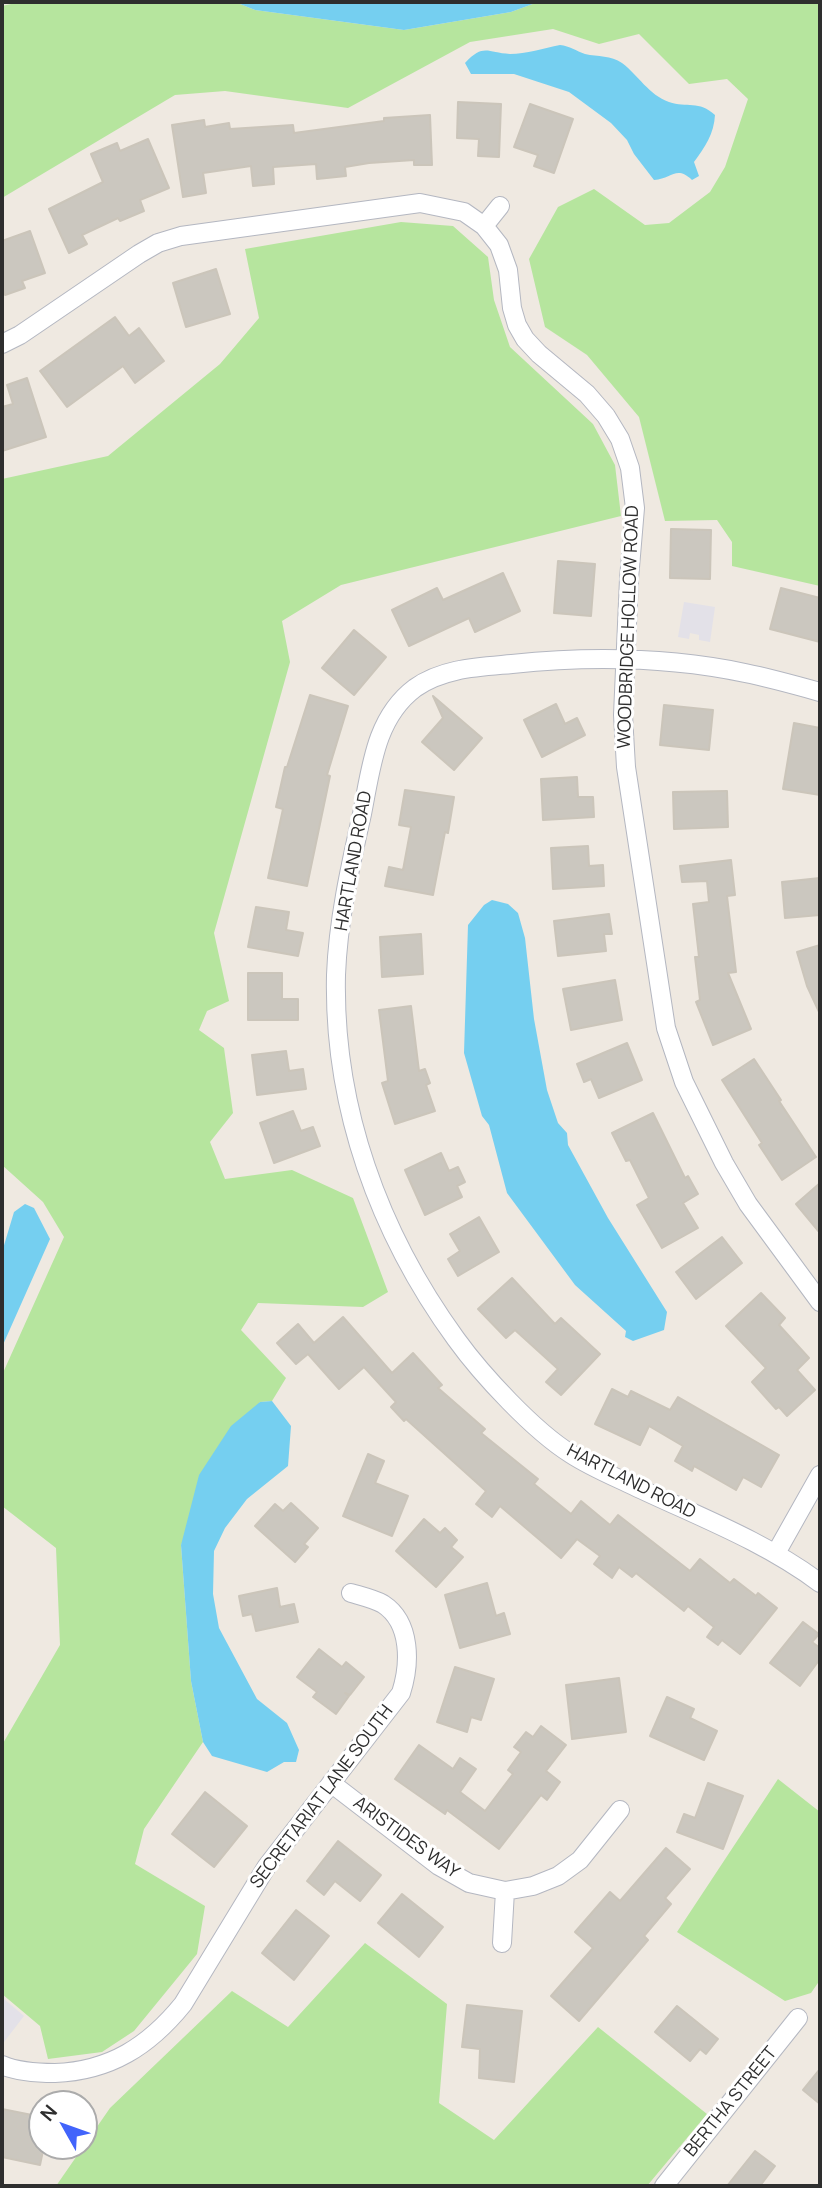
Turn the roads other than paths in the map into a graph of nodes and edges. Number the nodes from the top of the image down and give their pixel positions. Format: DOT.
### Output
graph roads {
  1 [pos="500,206"];
  2 [pos="484,226"];
  3 [pos="2,344"];
  4 [pos="626,660"];
  5 [pos="820,692"];
  6 [pos="820,1302"];
  7 [pos="820,1475"];
  8 [pos="776,1553"];
  9 [pos="820,1583"];
  10 [pos="351,1593"];
  11 [pos="331,1783"];
  12 [pos="620,1810"];
  13 [pos="505,1891"];
  14 [pos="502,1943"];
  15 [pos="798,2018"];
  16 [pos="2,2065"];
  17 [pos="664,2186"];
  1 -- 2 [label="street"];
  2 -- 3 [label="street, WOODBRIDGE HOLLOW ROAD"];
  2 -- 4 [label="street, WOODBRIDGE HOLLOW ROAD"];
  4 -- 5 [label="street, HARTLAND ROAD"];
  4 -- 6 [label="street, WOODBRIDGE HOLLOW ROAD"];
  4 -- 8 [label="street, HARTLAND ROAD"];
  7 -- 8 [label="street"];
  8 -- 9 [label="street, HARTLAND ROAD"];
  10 -- 11 [label="street, SECRETARIAT LANE SOUTH"];
  11 -- 13 [label="street, ARISTIDES WAY"];
  11 -- 16 [label="street, SECRETARIAT LANE SOUTH"];
  12 -- 13 [label="street, ARISTIDES WAY"];
  13 -- 14 [label="street"];
  15 -- 17 [label="street, BERTHA STREET"];
}
